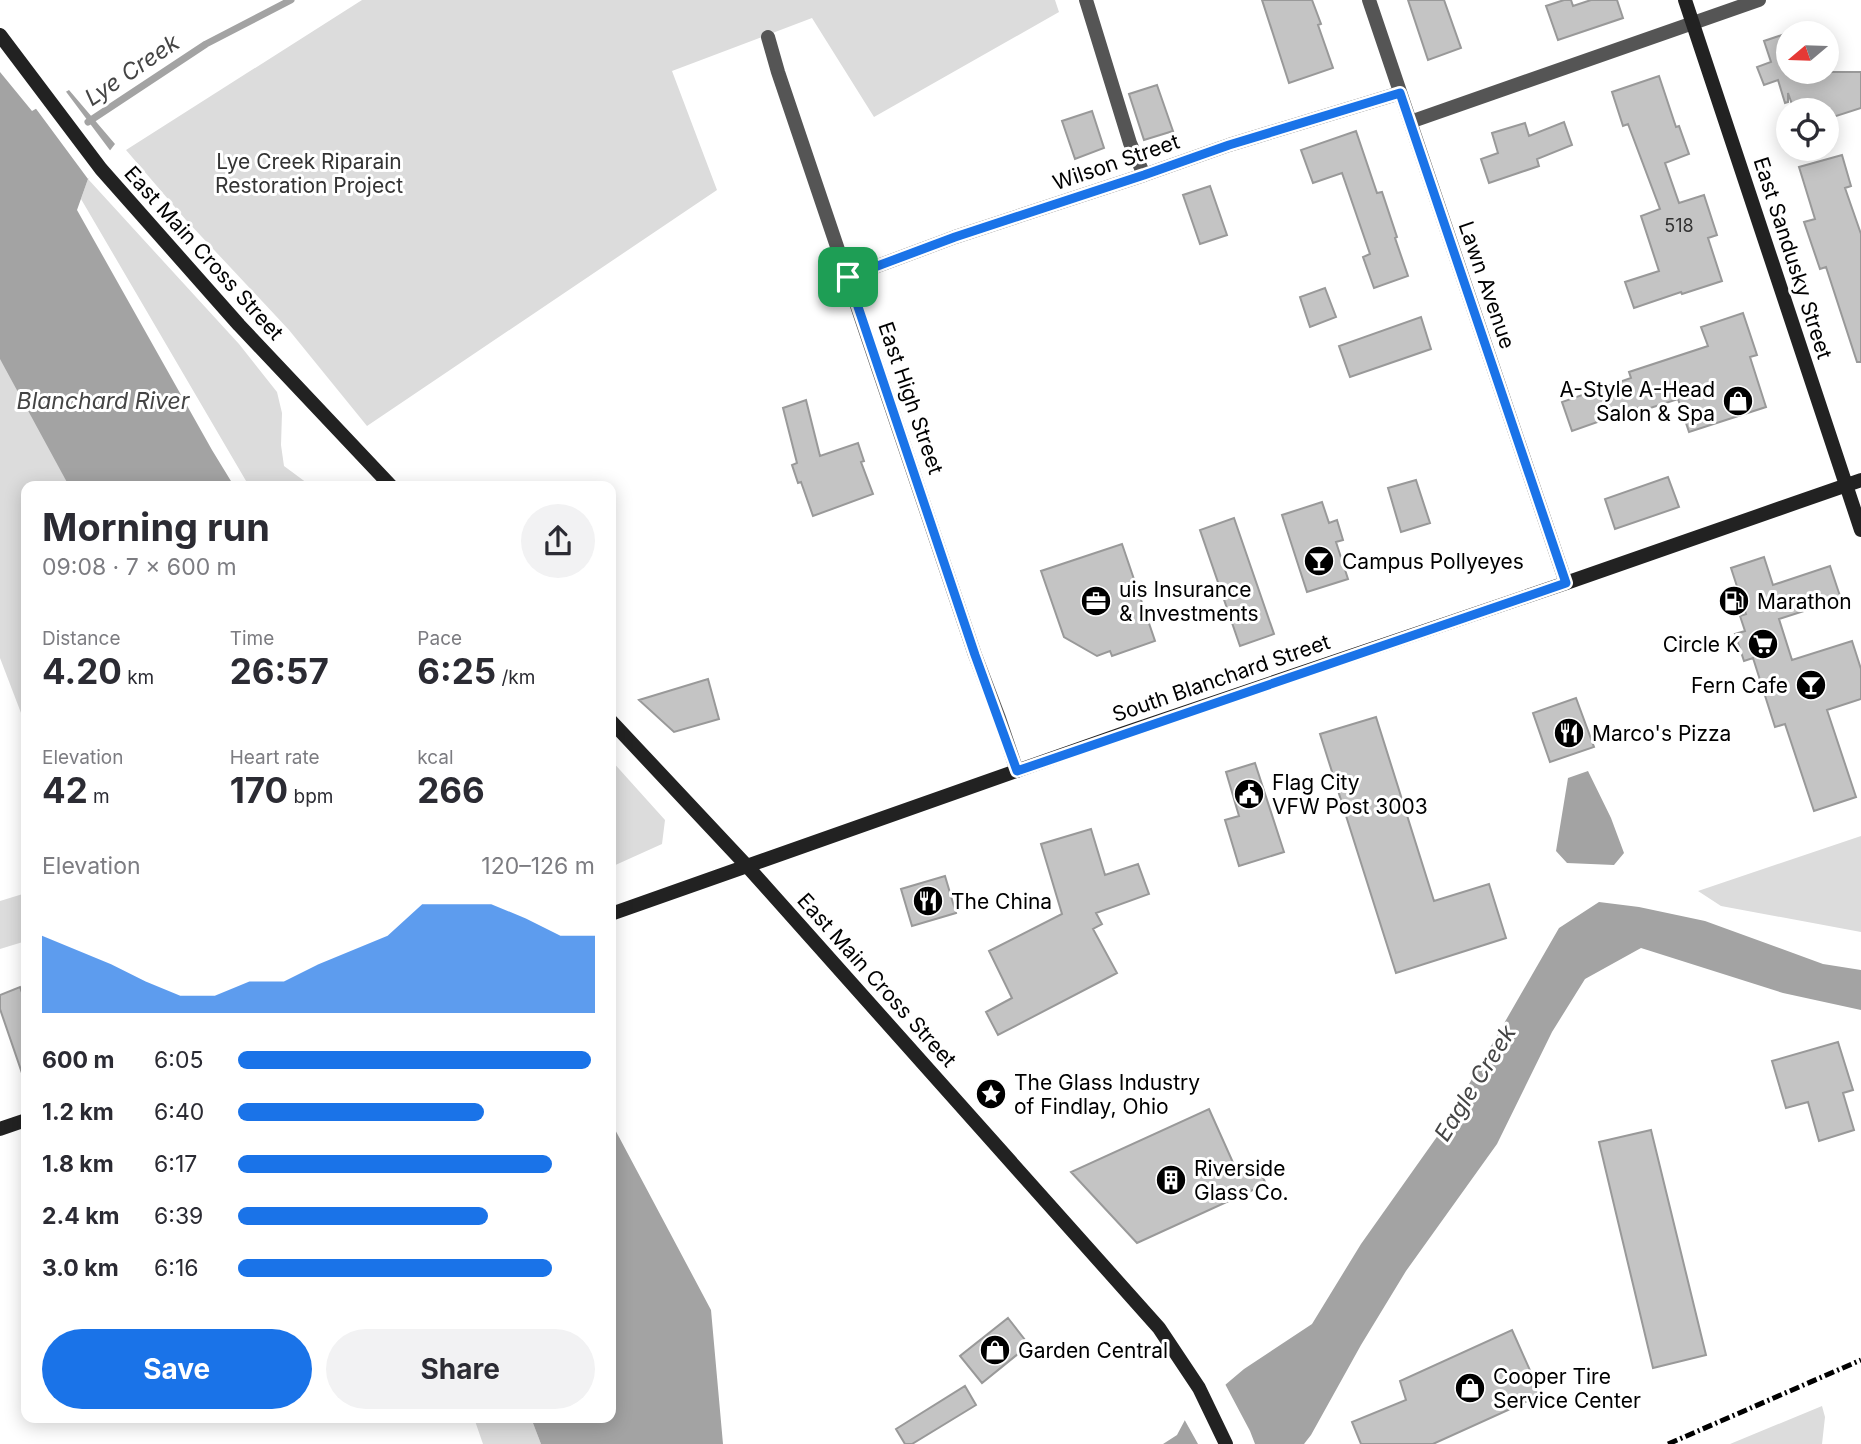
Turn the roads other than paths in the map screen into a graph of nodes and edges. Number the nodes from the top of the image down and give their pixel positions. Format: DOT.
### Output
graph roads {
  1 [pos="1086,0"];
  2 [pos="1369,0"];
  3 [pos="1685,0"];
  4 [pos="1759,0"];
  5 [pos="1693,23"];
  6 [pos="0,35"];
  7 [pos="768,37"];
  8 [pos="1400,93"];
  9 [pos="1410,122"];
  10 [pos="1144,175"];
  11 [pos="848,277"];
  12 [pos="1861,480"];
  13 [pos="386,481"];
  14 [pos="1846,485"];
  15 [pos="1861,530"];
  16 [pos="1566,583"];
  17 [pos="616,725"];
  18 [pos="1017,771"];
  19 [pos="747,866"];
  20 [pos="616,912"];
  21 [pos="21,1122"];
  22 [pos="0,1129"];
  23 [pos="1226,1444"];
  1 -- 10 [label="street"];
  2 -- 8 [label="street, Lawn Avenue"];
  3 -- 5 [label="main road, East Sandusky Street"];
  4 -- 5 [label="street"];
  5 -- 9 [label="street"];
  5 -- 14 [label="main road, East Sandusky Street"];
  6 -- 13 [label="main road, East Main Cross Street"];
  7 -- 11 [label="street, East High Street"];
  8 -- 9 [label="street, Lawn Avenue"];
  8 -- 10 [label="street, Wilson Street"];
  9 -- 16 [label="street, Lawn Avenue"];
  10 -- 11 [label="street, Wilson Street"];
  11 -- 18 [label="street, East High Street"];
  12 -- 14 [label="main road, South Blanchard Street"];
  14 -- 15 [label="main road, East Sandusky Street"];
  14 -- 16 [label="main road, South Blanchard Street"];
  16 -- 18 [label="main road, South Blanchard Street"];
  17 -- 19 [label="main road, East Main Cross Street"];
  18 -- 19 [label="main road, South Blanchard Street"];
  19 -- 20 [label="main road, South Blanchard Street"];
  19 -- 23 [label="main road, East Main Cross Street"];
  21 -- 22 [label="main road"];
}
